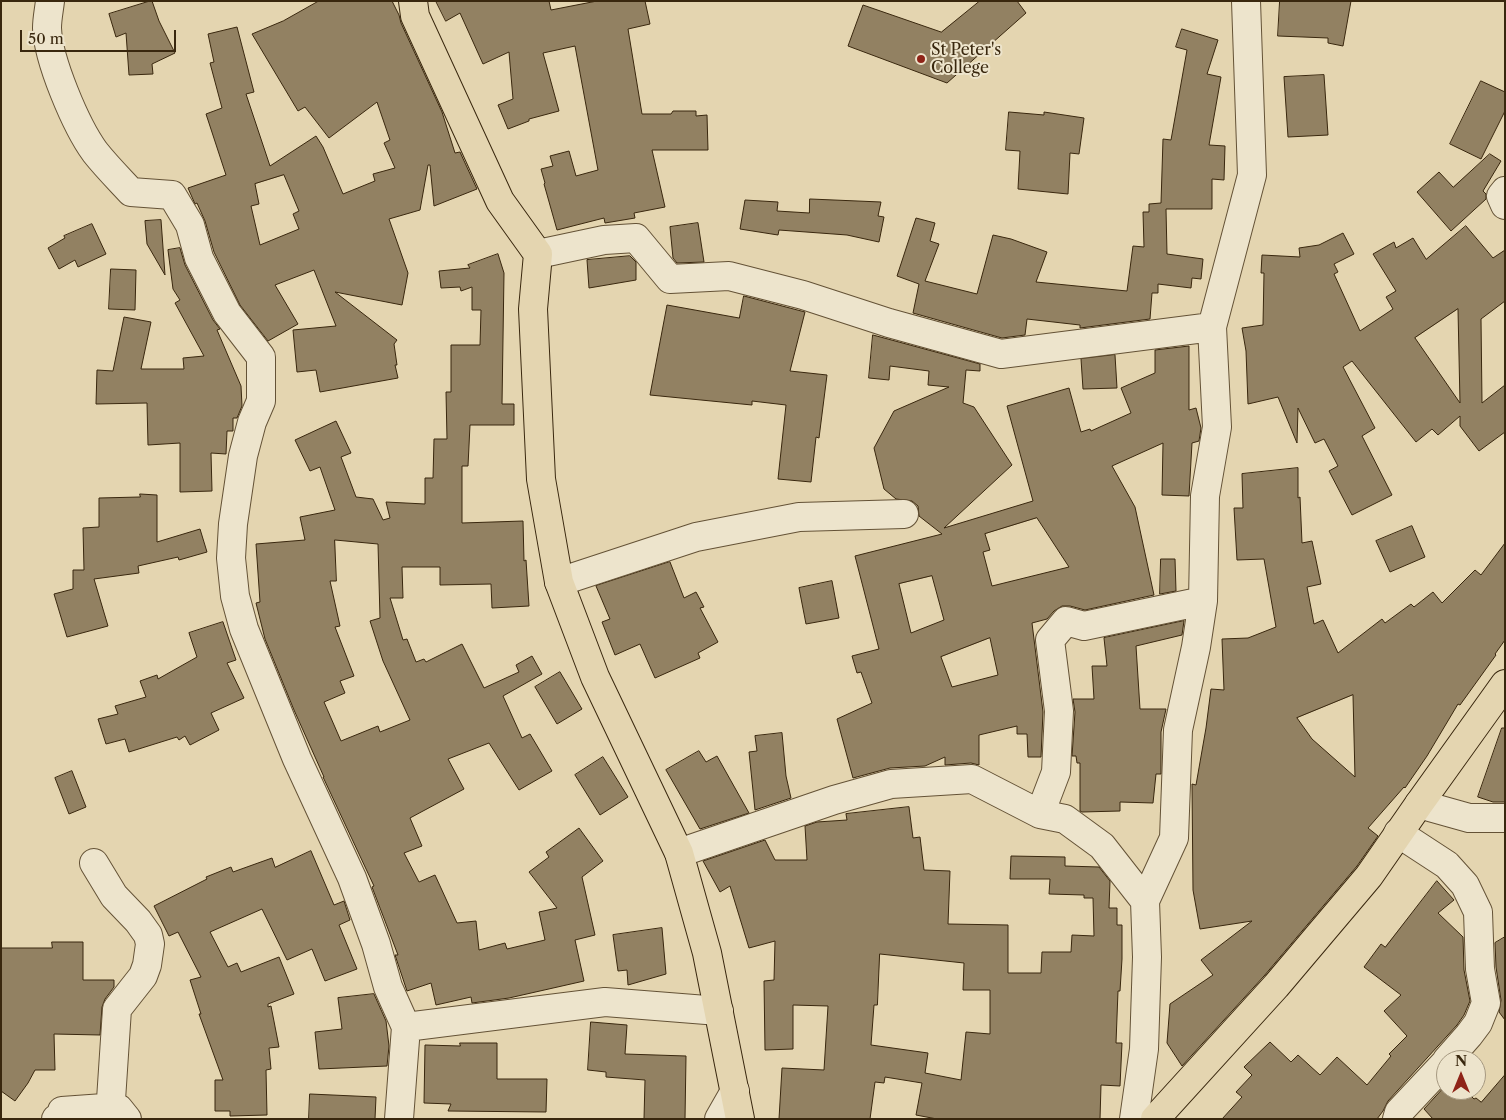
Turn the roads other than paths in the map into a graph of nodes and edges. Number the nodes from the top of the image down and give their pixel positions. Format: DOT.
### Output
graph roads {
  1 [pos="50,1"];
  2 [pos="413,1"];
  3 [pos="1246,1"];
  4 [pos="1505,191"];
  5 [pos="1505,205"];
  6 [pos="538,254"];
  7 [pos="1212,327"];
  8 [pos="904,514"];
  9 [pos="559,582"];
  10 [pos="1203,601"];
  11 [pos="1505,684"];
  12 [pos="1418,804"];
  13 [pos="1040,814"];
  14 [pos="1505,818"];
  15 [pos="1398,834"];
  16 [pos="679,852"];
  17 [pos="94,863"];
  18 [pos="1145,901"];
  19 [pos="719,1011"];
  20 [pos="406,1028"];
  21 [pos="1457,1050"];
  22 [pos="1436,1073"];
  23 [pos="735,1091"];
  24 [pos="116,1113"];
  25 [pos="62,1118"];
  26 [pos="399,1119"];
  27 [pos="719,1119"];
  28 [pos="740,1119"];
  29 [pos="1134,1119"];
  30 [pos="1155,1119"];
  31 [pos="1397,1119"];
  1 -- 20 [label="street"];
  2 -- 6 [label="main road"];
  3 -- 7 [label="street"];
  4 -- 5 [label="street"];
  6 -- 7 [label="street"];
  6 -- 9 [label="main road"];
  7 -- 10 [label="street"];
  8 -- 9 [label="street"];
  9 -- 16 [label="main road"];
  10 -- 13 [label="street"];
  10 -- 18 [label="street"];
  11 -- 12 [label="main road"];
  12 -- 14 [label="street"];
  12 -- 15 [label="main road"];
  13 -- 16 [label="street"];
  13 -- 18 [label="street"];
  15 -- 21 [label="street"];
  15 -- 30 [label="main road"];
  16 -- 19 [label="main road"];
  17 -- 24 [label="street"];
  18 -- 29 [label="street"];
  19 -- 20 [label="street"];
  19 -- 23 [label="main road"];
  20 -- 26 [label="street"];
  22 -- 31 [label="street"];
  23 -- 27 [label="street"];
  23 -- 28 [label="main road"];
  24 -- 25 [label="street"];
}
